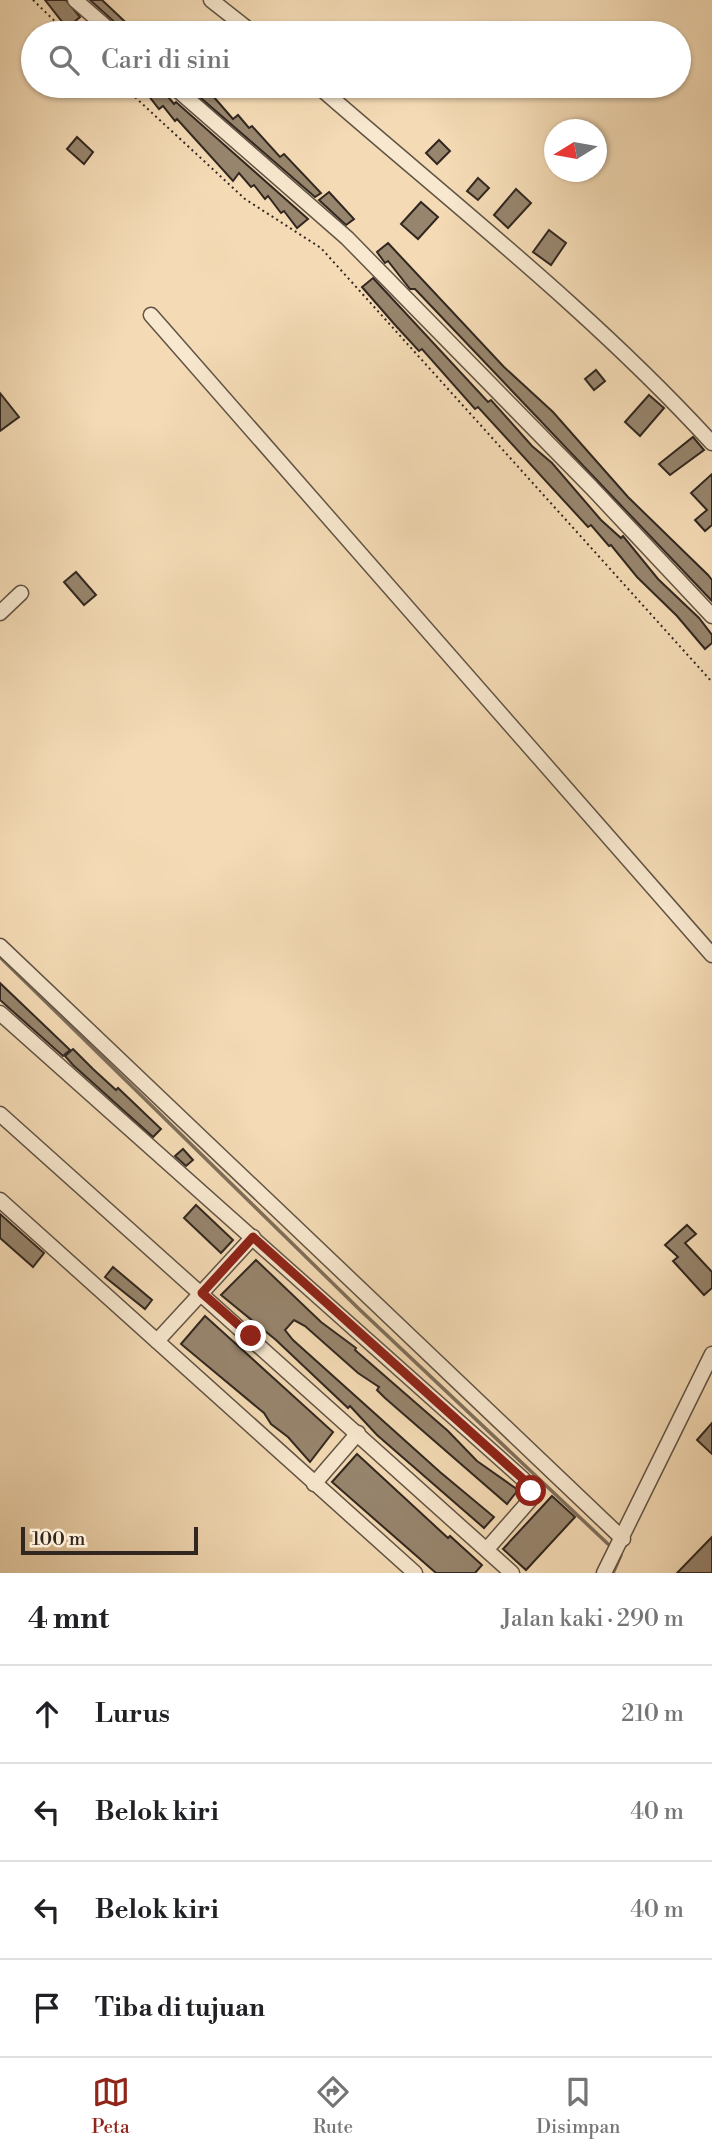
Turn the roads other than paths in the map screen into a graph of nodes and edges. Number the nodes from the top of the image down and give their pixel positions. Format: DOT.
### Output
graph roads {
  1 [pos="75,0"];
  2 [pos="212,0"];
  3 [pos="99,21"];
  4 [pos="238,21"];
  5 [pos="187,98"];
  6 [pos="332,98"];
  7 [pos="151,315"];
  8 [pos="712,443"];
  9 [pos="21,593"];
  10 [pos="0,613"];
  11 [pos="712,616"];
  12 [pos="0,946"];
  13 [pos="712,954"];
  14 [pos="0,1013"];
  15 [pos="0,1114"];
  16 [pos="0,1200"];
  17 [pos="253,1237"];
  18 [pos="202,1293"];
  19 [pos="158,1341"];
  20 [pos="712,1354"];
  21 [pos="358,1433"];
  22 [pos="314,1484"];
  23 [pos="623,1539"];
  24 [pos="486,1549"];
  25 [pos="506,1571"];
  26 [pos="415,1573"];
  27 [pos="604,1573"];
  1 -- 3 [label="street"];
  2 -- 4 [label="street"];
  5 -- 11 [label="street"];
  6 -- 8 [label="street"];
  7 -- 13 [label="street"];
  9 -- 10 [label="street"];
  12 -- 23 [label="street"];
  14 -- 17 [label="street"];
  15 -- 18 [label="street"];
  16 -- 19 [label="street"];
  17 -- 18 [label="street"];
  17 -- 24 [label="street"];
  18 -- 19 [label="street"];
  18 -- 21 [label="street"];
  19 -- 22 [label="street"];
  20 -- 23 [label="street"];
  21 -- 22 [label="street"];
  21 -- 24 [label="street"];
  22 -- 26 [label="street"];
  23 -- 27 [label="street"];
  24 -- 25 [label="street"];
}
